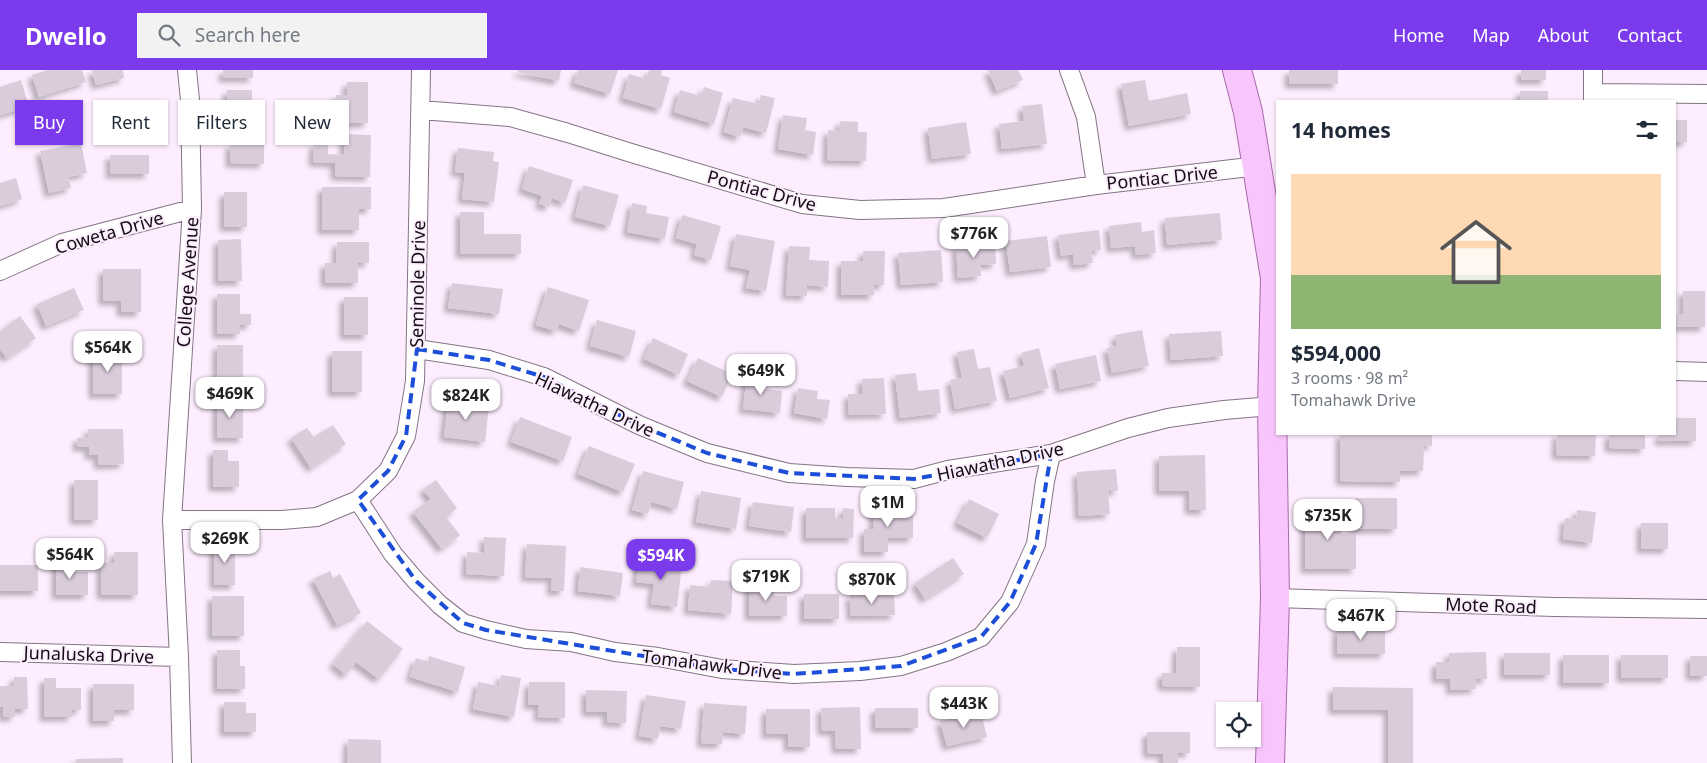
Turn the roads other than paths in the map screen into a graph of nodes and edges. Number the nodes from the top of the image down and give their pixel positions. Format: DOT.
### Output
graph roads {
  1 [pos="187,70"];
  2 [pos="422,70"];
  3 [pos="1069,70"];
  4 [pos="1237,70"];
  5 [pos="1593,70"];
  6 [pos="1707,94"];
  7 [pos="1593,97"];
  8 [pos="421,110"];
  9 [pos="1258,166"];
  10 [pos="1096,184"];
  11 [pos="192,209"];
  12 [pos="0,271"];
  13 [pos="1276,278"];
  14 [pos="417,349"];
  15 [pos="1676,371"];
  16 [pos="1707,372"];
  17 [pos="1272,406"];
  18 [pos="1051,454"];
  19 [pos="358,500"];
  20 [pos="172,520"];
  21 [pos="1275,598"];
  22 [pos="1707,609"];
  23 [pos="0,652"];
  24 [pos="179,657"];
  25 [pos="182,763"];
  26 [pos="1270,763"];
  1 -- 11 [label="street, College Avenue"];
  2 -- 8 [label="street, Seminole Drive"];
  3 -- 10 [label="street"];
  4 -- 9 [label="main road"];
  5 -- 7 [label="street"];
  6 -- 7 [label="street"];
  8 -- 10 [label="street, Pontiac Drive"];
  8 -- 14 [label="street, Seminole Drive"];
  9 -- 10 [label="street, Pontiac Drive"];
  9 -- 13 [label="main road"];
  11 -- 12 [label="street, Coweta Drive"];
  11 -- 20 [label="street, College Avenue"];
  13 -- 17 [label="main road"];
  14 -- 18 [label="street, Hiawatha Drive"];
  14 -- 19 [label="street, Seminole Drive"];
  15 -- 16 [label="street"];
  17 -- 18 [label="street, Hiawatha Drive"];
  17 -- 21 [label="main road"];
  18 -- 19 [label="street, Tomahawk Drive"];
  19 -- 20 [label="street, Seminole Drive"];
  20 -- 24 [label="street, College Avenue"];
  21 -- 22 [label="street, Mote Road"];
  21 -- 26 [label="main road"];
  23 -- 24 [label="street, Junaluska Drive"];
  24 -- 25 [label="street, College Avenue"];
}
